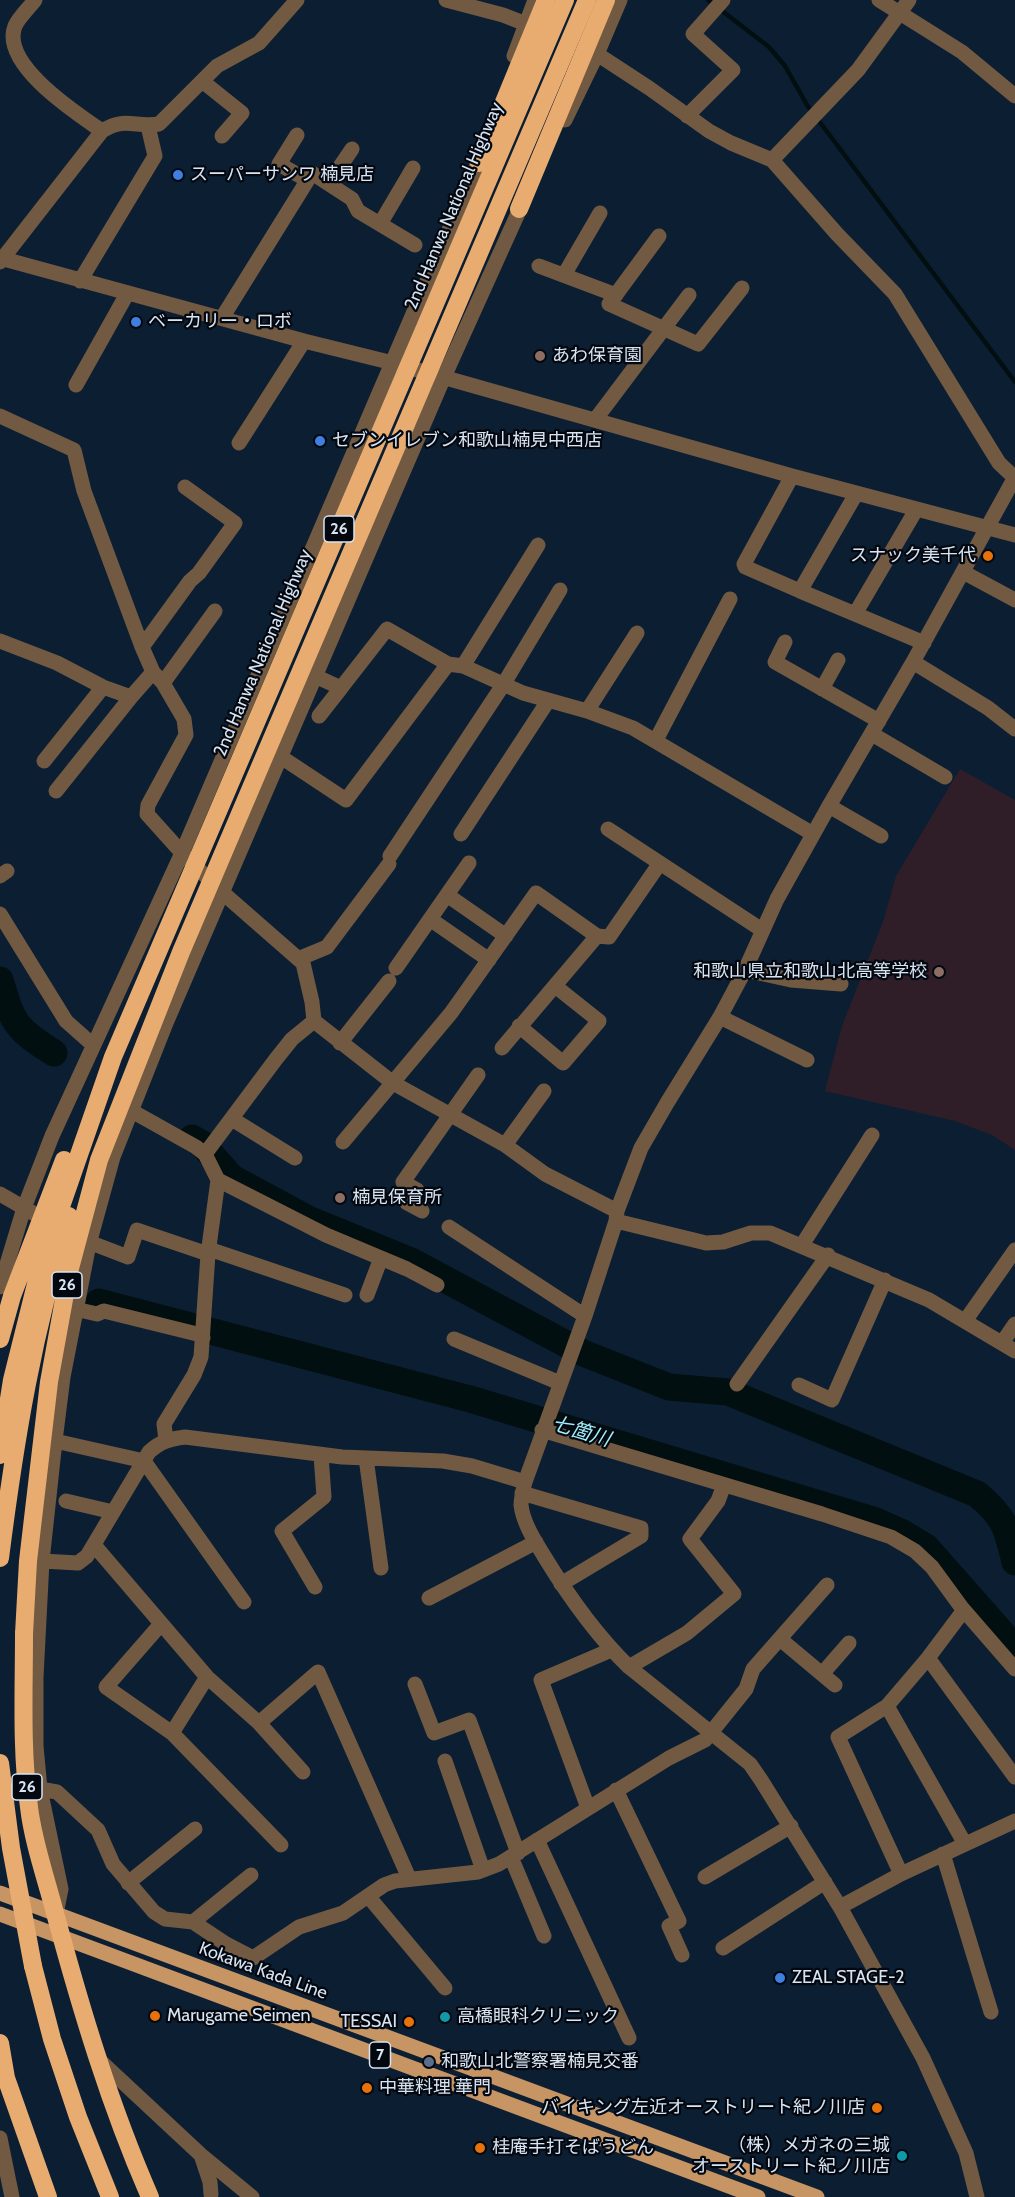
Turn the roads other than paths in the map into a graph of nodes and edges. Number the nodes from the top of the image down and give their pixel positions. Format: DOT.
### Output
graph roads {
  1 [pos="35,0"];
  2 [pos="297,0"];
  3 [pos="446,0"];
  4 [pos="535,0"];
  5 [pos="546,0"];
  6 [pos="565,0"];
  7 [pos="587,0"];
  8 [pos="606,0"];
  9 [pos="620,0"];
  10 [pos="879,0"];
  11 [pos="720,3"];
  12 [pos="904,7"];
  13 [pos="526,24"];
  14 [pos="597,54"];
  15 [pos="202,81"];
  16 [pos="1015,96"];
  17 [pos="687,116"];
  18 [pos="148,126"];
  19 [pos="102,131"];
  20 [pos="297,135"];
  21 [pos="222,136"];
  22 [pos="352,149"];
  23 [pos="772,160"];
  24 [pos="479,163"];
  25 [pos="412,168"];
  26 [pos="307,180"];
  27 [pos="329,183"];
  28 [pos="519,209"];
  29 [pos="600,213"];
  30 [pos="380,224"];
  31 [pos="659,236"];
  32 [pos="415,245"];
  33 [pos="1,260"];
  34 [pos="539,266"];
  35 [pos="564,275"];
  36 [pos="80,281"];
  37 [pos="742,288"];
  38 [pos="127,294"];
  39 [pos="616,295"];
  40 [pos="689,295"];
  41 [pos="222,318"];
  42 [pos="664,329"];
  43 [pos="304,341"];
  44 [pos="393,363"];
  45 [pos="444,377"];
  46 [pos="76,385"];
  47 [pos="0,416"];
  48 [pos="595,420"];
  49 [pos="239,443"];
  50 [pos="792,476"];
  51 [pos="1015,478"];
  52 [pos="185,487"];
  53 [pos="856,494"];
  54 [pos="916,510"];
  55 [pos="988,528"];
  56 [pos="1015,535"];
  57 [pos="538,545"];
  58 [pos="963,572"];
  59 [pos="560,590"];
  60 [pos="800,591"];
  61 [pos="730,599"];
  62 [pos="1015,600"];
  63 [pos="215,610"];
  64 [pos="855,614"];
  65 [pos="637,633"];
  66 [pos="0,641"];
  67 [pos="785,642"];
  68 [pos="924,643"];
  69 [pos="141,647"];
  70 [pos="838,660"];
  71 [pos="914,662"];
  72 [pos="455,665"];
  73 [pos="315,676"];
  74 [pos="158,677"];
  75 [pos="504,685"];
  76 [pos="103,687"];
  77 [pos="341,688"];
  78 [pos="822,689"];
  79 [pos="132,697"];
  80 [pos="548,701"];
  81 [pos="587,711"];
  82 [pos="319,716"];
  83 [pos="875,727"];
  84 [pos="1015,729"];
  85 [pos="656,740"];
  86 [pos="280,757"];
  87 [pos="44,761"];
  88 [pos="945,777"];
  89 [pos="56,791"];
  90 [pos="829,806"];
  91 [pos="608,829"];
  92 [pos="461,834"];
  93 [pos="813,834"];
  94 [pos="881,836"];
  95 [pos="182,853"];
  96 [pos="469,863"];
  97 [pos="660,863"];
  98 [pos="223,893"];
  99 [pos="447,895"];
  100 [pos="0,914"];
  101 [pos="430,919"];
  102 [pos="762,930"];
  103 [pos="506,936"];
  104 [pos="597,936"];
  105 [pos="181,952"];
  106 [pos="298,959"];
  107 [pos="489,960"];
  108 [pos="745,970"];
  109 [pos="841,984"];
  110 [pos="555,986"];
  111 [pos="720,1017"];
  112 [pos="314,1021"];
  113 [pos="519,1026"];
  114 [pos="340,1043"];
  115 [pos="93,1045"];
  116 [pos="502,1048"];
  117 [pos="113,1057"];
  118 [pos="807,1060"];
  119 [pos="478,1075"];
  120 [pos="393,1083"];
  121 [pos="544,1091"];
  122 [pos="130,1110"];
  123 [pos="451,1113"];
  124 [pos="232,1119"];
  125 [pos="872,1135"];
  126 [pos="343,1142"];
  127 [pos="505,1144"];
  128 [pos="207,1151"];
  129 [pos="295,1158"];
  130 [pos="218,1180"];
  131 [pos="0,1194"];
  132 [pos="24,1208"];
  133 [pos="422,1212"];
  134 [pos="616,1216"];
  135 [pos="449,1227"];
  136 [pos="89,1244"];
  137 [pos="801,1245"];
  138 [pos="1015,1250"];
  139 [pos="208,1252"];
  140 [pos="828,1256"];
  141 [pos="381,1258"];
  142 [pos="885,1280"];
  143 [pos="437,1285"];
  144 [pos="0,1287"];
  145 [pos="367,1294"];
  146 [pos="345,1296"];
  147 [pos="75,1309"];
  148 [pos="585,1316"];
  149 [pos="965,1321"];
  150 [pos="1015,1324"];
  151 [pos="204,1332"];
  152 [pos="0,1339"];
  153 [pos="454,1339"];
  154 [pos="1008,1347"];
  155 [pos="560,1383"];
  156 [pos="736,1384"];
  157 [pos="799,1385"];
  158 [pos="544,1425"];
  159 [pos="166,1440"];
  160 [pos="54,1441"];
  161 [pos="0,1455"];
  162 [pos="321,1455"];
  163 [pos="366,1458"];
  164 [pos="144,1461"];
  165 [pos="724,1485"];
  166 [pos="523,1488"];
  167 [pos="66,1501"];
  168 [pos="114,1512"];
  169 [pos="536,1542"];
  170 [pos="94,1545"];
  171 [pos="0,1558"];
  172 [pos="42,1561"];
  173 [pos="381,1568"];
  174 [pos="561,1584"];
  175 [pos="827,1585"];
  176 [pos="315,1587"];
  177 [pos="429,1598"];
  178 [pos="244,1602"];
  179 [pos="964,1610"];
  180 [pos="161,1624"];
  181 [pos="780,1639"];
  182 [pos="849,1643"];
  183 [pos="611,1650"];
  184 [pos="928,1658"];
  185 [pos="629,1667"];
  186 [pos="1015,1669"];
  187 [pos="822,1674"];
  188 [pos="207,1677"];
  189 [pos="415,1684"];
  190 [pos="835,1685"];
  191 [pos="887,1706"];
  192 [pos="259,1723"];
  193 [pos="172,1733"];
  194 [pos="710,1733"];
  195 [pos="445,1761"];
  196 [pos="0,1763"];
  197 [pos="303,1772"];
  198 [pos="1015,1777"];
  199 [pos="40,1789"];
  200 [pos="616,1790"];
  201 [pos="588,1808"];
  202 [pos="1015,1821"];
  203 [pos="791,1826"];
  204 [pos="195,1829"];
  205 [pos="537,1840"];
  206 [pos="965,1844"];
  207 [pos="281,1845"];
  208 [pos="943,1854"];
  209 [pos="514,1855"];
  210 [pos="483,1870"];
  211 [pos="901,1874"];
  212 [pos="251,1875"];
  213 [pos="705,1877"];
  214 [pos="409,1878"];
  215 [pos="825,1882"];
  216 [pos="128,1883"];
  217 [pos="0,1893"];
  218 [pos="368,1896"];
  219 [pos="840,1907"];
  220 [pos="0,1914"];
  221 [pos="56,1914"];
  222 [pos="193,1922"];
  223 [pos="544,1936"];
  224 [pos="61,1937"];
  225 [pos="723,1947"];
  226 [pos="682,1954"];
  227 [pos="445,1988"];
  228 [pos="991,2012"];
  229 [pos="629,2038"];
  230 [pos="0,2043"];
  231 [pos="98,2059"];
  232 [pos="0,2138"];
  233 [pos="201,2155"];
  234 [pos="248,2194"];
  235 [pos="211,2196"];
  236 [pos="12,2197"];
  237 [pos="48,2197"];
  238 [pos="110,2197"];
  239 [pos="150,2197"];
  240 [pos="759,2197"];
  241 [pos="817,2197"];
  242 [pos="977,2197"];
  1 -- 19 [label="street"];
  2 -- 15 [label="street"];
  3 -- 13 [label="street"];
  4 -- 13 [label="street"];
  5 -- 24 [label="highway"];
  6 -- 117 [label="highway, 2nd Hanwa National Highway / 26, bridge"];
  7 -- 105 [label="highway, 26, bridge"];
  8 -- 28 [label="highway"];
  9 -- 14 [label="street"];
  10 -- 12 [label="street"];
  11 -- 17 [label="street"];
  12 -- 16 [label="street"];
  12 -- 23 [label="street"];
  13 -- 24 [label="street"];
  14 -- 17 [label="street"];
  14 -- 28 [label="street"];
  15 -- 18 [label="street"];
  15 -- 21 [label="street"];
  17 -- 23 [label="street"];
  18 -- 19 [label="street"];
  18 -- 36 [label="street"];
  19 -- 33 [label="street"];
  20 -- 26 [label="street"];
  22 -- 27 [label="street"];
  23 -- 51 [label="street"];
  24 -- 44 [label="street"];
  25 -- 30 [label="street"];
  26 -- 27 [label="street"];
  26 -- 41 [label="street"];
  27 -- 30 [label="street"];
  28 -- 45 [label="street"];
  29 -- 35 [label="street"];
  30 -- 32 [label="street"];
  31 -- 39 [label="street"];
  33 -- 36 [label="street"];
  34 -- 35 [label="street"];
  35 -- 39 [label="street"];
  36 -- 38 [label="street"];
  37 -- 42 [label="street"];
  38 -- 41 [label="street"];
  38 -- 46 [label="street"];
  39 -- 42 [label="street"];
  40 -- 42 [label="street"];
  41 -- 43 [label="street"];
  42 -- 48 [label="street"];
  43 -- 44 [label="street"];
  43 -- 49 [label="street"];
  44 -- 45 [label="street"];
  44 -- 95 [label="street"];
  45 -- 48 [label="street"];
  45 -- 73 [label="street"];
  47 -- 69 [label="street"];
  48 -- 50 [label="street"];
  50 -- 53 [label="street"];
  50 -- 60 [label="street"];
  51 -- 55 [label="street"];
  52 -- 69 [label="street"];
  53 -- 54 [label="street"];
  53 -- 60 [label="street"];
  54 -- 55 [label="street"];
  54 -- 64 [label="street"];
  55 -- 56 [label="street"];
  55 -- 58 [label="street"];
  57 -- 72 [label="street"];
  58 -- 62 [label="street"];
  58 -- 68 [label="street"];
  59 -- 75 [label="street"];
  60 -- 64 [label="street"];
  61 -- 85 [label="street"];
  63 -- 74 [label="street"];
  64 -- 68 [label="street"];
  65 -- 81 [label="street"];
  66 -- 76 [label="street"];
  67 -- 78 [label="street"];
  68 -- 71 [label="street"];
  69 -- 74 [label="street"];
  70 -- 78 [label="street"];
  71 -- 83 [label="street"];
  71 -- 84 [label="street"];
  72 -- 75 [label="street"];
  72 -- 77 [label="street"];
  72 -- 86 [label="street"];
  73 -- 77 [label="street"];
  73 -- 86 [label="street"];
  74 -- 79 [label="street"];
  74 -- 95 [label="street"];
  75 -- 80 [label="street"];
  75 -- 106 [label="street"];
  76 -- 79 [label="street"];
  76 -- 87 [label="street"];
  77 -- 82 [label="street"];
  78 -- 83 [label="street"];
  79 -- 89 [label="street"];
  80 -- 81 [label="street"];
  80 -- 92 [label="street"];
  81 -- 85 [label="street"];
  83 -- 88 [label="street"];
  83 -- 90 [label="street"];
  85 -- 93 [label="street"];
  86 -- 98 [label="street"];
  90 -- 93 [label="street"];
  90 -- 94 [label="street"];
  91 -- 97 [label="street"];
  93 -- 102 [label="street"];
  95 -- 98 [label="street"];
  95 -- 115 [label="street"];
  96 -- 99 [label="street"];
  97 -- 102 [label="street"];
  97 -- 104 [label="street"];
  98 -- 106 [label="street"];
  98 -- 122 [label="street"];
  99 -- 101 [label="street"];
  99 -- 103 [label="street"];
  100 -- 115 [label="street"];
  101 -- 107 [label="street"];
  101 -- 114 [label="street"];
  102 -- 108 [label="street"];
  103 -- 104 [label="street"];
  103 -- 107 [label="street"];
  104 -- 110 [label="street"];
  105 -- 171 [label="highway, 26, bridge"];
  105 -- 221 [label="highway, 26, bridge"];
  106 -- 112 [label="street"];
  107 -- 120 [label="street"];
  108 -- 109 [label="street"];
  108 -- 111 [label="street"];
  110 -- 113 [label="street"];
  110 -- 113 [label="street"];
  111 -- 118 [label="street"];
  111 -- 134 [label="street"];
  112 -- 114 [label="street"];
  112 -- 124 [label="street"];
  113 -- 116 [label="street"];
  114 -- 120 [label="street"];
  115 -- 132 [label="street"];
  117 -- 152 [label="highway, 26, bridge"];
  117 -- 161 [label="highway, 26, bridge"];
  119 -- 123 [label="street"];
  120 -- 123 [label="street"];
  120 -- 126 [label="street"];
  121 -- 127 [label="street"];
  122 -- 128 [label="street"];
  122 -- 136 [label="street"];
  123 -- 127 [label="street"];
  123 -- 133 [label="street"];
  124 -- 128 [label="street"];
  124 -- 129 [label="street"];
  125 -- 137 [label="street"];
  127 -- 134 [label="street"];
  128 -- 130 [label="street"];
  130 -- 139 [label="street"];
  130 -- 141 [label="street"];
  131 -- 132 [label="street"];
  132 -- 136 [label="street"];
  132 -- 144 [label="street"];
  134 -- 137 [label="street"];
  134 -- 148 [label="street"];
  135 -- 148 [label="street"];
  136 -- 139 [label="street"];
  136 -- 147 [label="street"];
  137 -- 140 [label="street"];
  138 -- 149 [label="street"];
  139 -- 146 [label="street"];
  139 -- 151 [label="street"];
  140 -- 142 [label="street"];
  140 -- 156 [label="street"];
  141 -- 143 [label="street"];
  141 -- 145 [label="street"];
  142 -- 149 [label="street"];
  142 -- 157 [label="street"];
  147 -- 151 [label="street"];
  147 -- 160 [label="street"];
  148 -- 155 [label="street"];
  149 -- 154 [label="street"];
  150 -- 154 [label="street"];
  151 -- 159 [label="street"];
  153 -- 155 [label="street"];
  155 -- 158 [label="street"];
  158 -- 165 [label="street"];
  158 -- 166 [label="street"];
  159 -- 162 [label="street"];
  159 -- 164 [label="street"];
  160 -- 164 [label="street"];
  160 -- 172 [label="street"];
  162 -- 163 [label="street"];
  162 -- 176 [label="street"];
  163 -- 166 [label="street"];
  163 -- 173 [label="street"];
  164 -- 168 [label="street"];
  164 -- 178 [label="street"];
  165 -- 179 [label="street"];
  165 -- 185 [label="street"];
  166 -- 169 [label="street"];
  166 -- 174 [label="street"];
  167 -- 168 [label="street"];
  168 -- 170 [label="street"];
  169 -- 174 [label="street"];
  169 -- 177 [label="street"];
  170 -- 172 [label="street"];
  170 -- 180 [label="street"];
  172 -- 199 [label="street"];
  174 -- 183 [label="street"];
  175 -- 181 [label="street"];
  179 -- 184 [label="street"];
  179 -- 186 [label="street"];
  180 -- 188 [label="street"];
  180 -- 193 [label="street"];
  181 -- 187 [label="street"];
  181 -- 194 [label="street"];
  182 -- 187 [label="street"];
  183 -- 185 [label="street"];
  183 -- 201 [label="street"];
  184 -- 191 [label="street"];
  184 -- 198 [label="street"];
  185 -- 194 [label="street"];
  187 -- 190 [label="street"];
  188 -- 192 [label="street"];
  188 -- 193 [label="street"];
  189 -- 209 [label="street"];
  191 -- 206 [label="street"];
  191 -- 211 [label="street"];
  192 -- 197 [label="street"];
  192 -- 214 [label="street"];
  193 -- 207 [label="street"];
  194 -- 200 [label="street"];
  194 -- 203 [label="street"];
  195 -- 210 [label="street"];
  196 -- 238 [label="highway, 26, bridge"];
  199 -- 216 [label="street"];
  199 -- 221 [label="street"];
  200 -- 201 [label="street"];
  200 -- 226 [label="street"];
  201 -- 205 [label="street"];
  202 -- 206 [label="street"];
  203 -- 213 [label="street"];
  203 -- 215 [label="street"];
  204 -- 216 [label="street"];
  205 -- 209 [label="street"];
  205 -- 229 [label="street"];
  206 -- 208 [label="street"];
  208 -- 211 [label="street"];
  208 -- 228 [label="street"];
  209 -- 210 [label="street"];
  209 -- 223 [label="street"];
  210 -- 214 [label="street"];
  211 -- 219 [label="street"];
  212 -- 222 [label="street"];
  214 -- 218 [label="street"];
  215 -- 219 [label="street"];
  215 -- 225 [label="street"];
  216 -- 222 [label="street"];
  217 -- 221 [label="main road, Kokawa Kada Line / 7"];
  218 -- 222 [label="street"];
  218 -- 227 [label="street"];
  219 -- 242 [label="street"];
  220 -- 224 [label="main road, Kokawa Kada Line / 7"];
  221 -- 224 [label="highway, 26"];
  221 -- 241 [label="main road, Kokawa Kada Line / 7"];
  224 -- 231 [label="highway"];
  224 -- 240 [label="main road, Kokawa Kada Line / 7"];
  230 -- 237 [label="highway"];
  231 -- 233 [label="street"];
  231 -- 239 [label="highway"];
  232 -- 236 [label="street"];
  233 -- 234 [label="street"];
  233 -- 235 [label="street"];
  234 -- 235 [label="street"];
}
